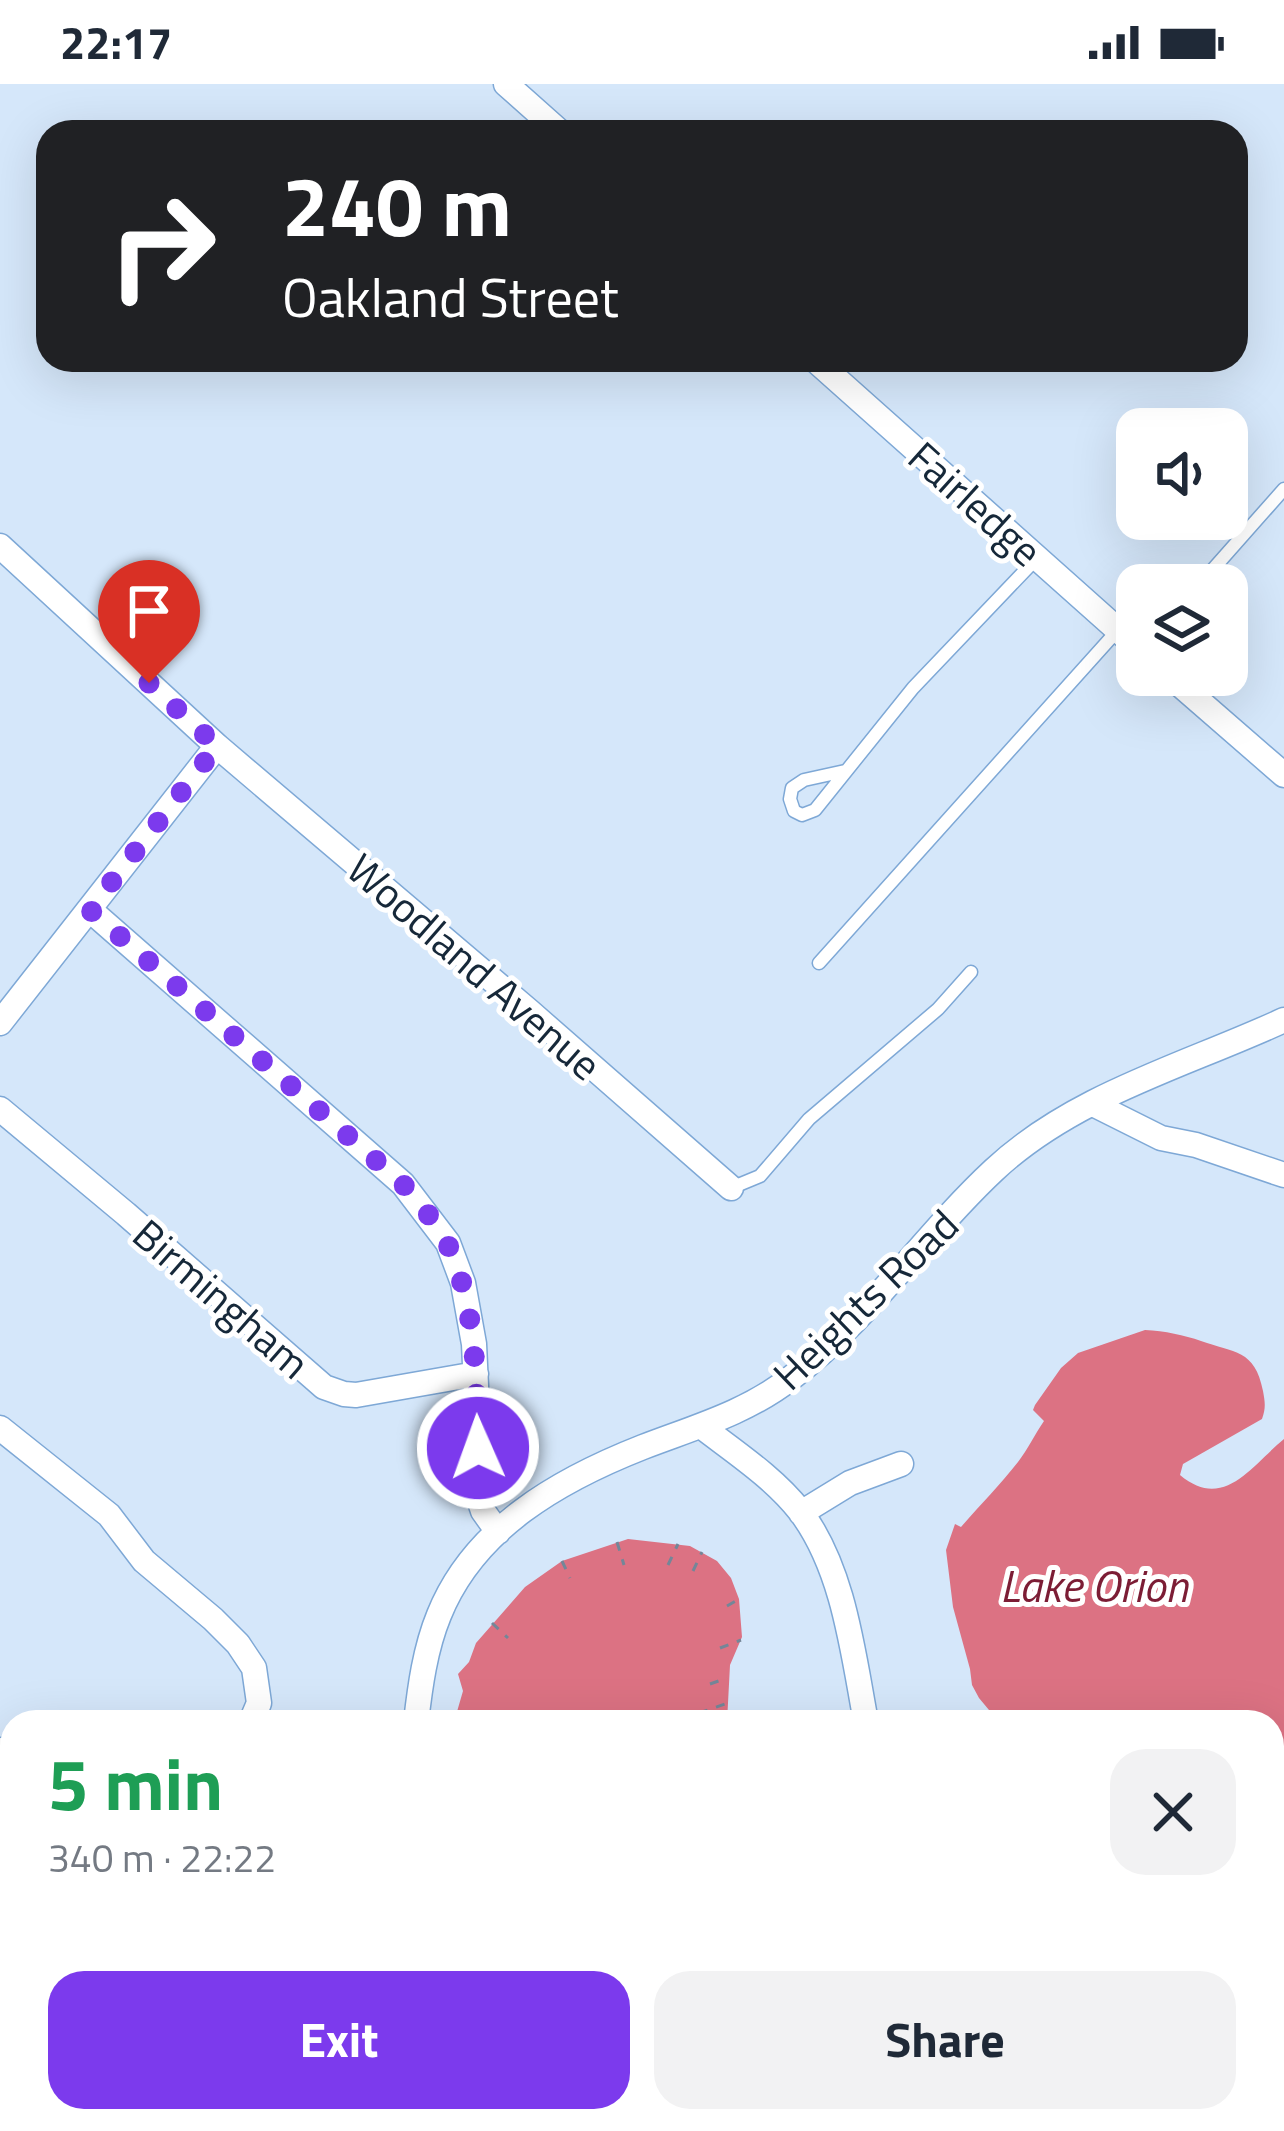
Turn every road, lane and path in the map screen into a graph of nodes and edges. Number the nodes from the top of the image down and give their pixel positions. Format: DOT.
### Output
graph roads {
  1 [pos="506,84"];
  2 [pos="546,120"];
  3 [pos="828,372"];
  4 [pos="1284,489"];
  5 [pos="4,558"];
  6 [pos="1037,558"];
  7 [pos="1218,564"];
  8 [pos="1116,628"];
  9 [pos="1116,650"];
  10 [pos="1193,696"];
  11 [pos="217,746"];
  12 [pos="845,771"];
  13 [pos="1284,775"];
  14 [pos="90,910"];
  15 [pos="819,963"];
  16 [pos="971,972"];
  17 [pos="1284,1020"];
  18 [pos="0,1023"];
  19 [pos="1093,1104"];
  20 [pos="0,1109"];
  21 [pos="1284,1175"];
  22 [pos="731,1188"];
  23 [pos="476,1374"];
  24 [pos="701,1426"];
  25 [pos="0,1428"];
  26 [pos="901,1464"];
  27 [pos="802,1513"];
  28 [pos="498,1532"];
  29 [pos="617,1542"];
  30 [pos="678,1544"];
  31 [pos="702,1552"];
  32 [pos="562,1561"];
  33 [pos="668,1564"];
  34 [pos="624,1565"];
  35 [pos="693,1571"];
  36 [pos="570,1578"];
  37 [pos="739,1599"];
  38 [pos="727,1606"];
  39 [pos="492,1623"];
  40 [pos="508,1638"];
  41 [pos="741,1640"];
  42 [pos="720,1648"];
  43 [pos="728,1678"];
  44 [pos="710,1684"];
  45 [pos="728,1703"];
  46 [pos="256,1710"];
  47 [pos="417,1710"];
  48 [pos="708,1710"];
  49 [pos="864,1710"];
  1 -- 2 [label="street"];
  3 -- 6 [label="street, Fairledge"];
  4 -- 7 [label="lane"];
  5 -- 11 [label="street, Woodland Avenue"];
  6 -- 8 [label="street, Fairledge"];
  6 -- 12 [label="lane"];
  9 -- 15 [label="lane"];
  10 -- 13 [label="street"];
  11 -- 14 [label="street"];
  11 -- 22 [label="street, Woodland Avenue"];
  12 -- 12 [label="lane"];
  14 -- 18 [label="street"];
  14 -- 23 [label="street"];
  16 -- 22 [label="lane"];
  17 -- 19 [label="street, Heights Road"];
  19 -- 21 [label="street"];
  19 -- 24 [label="street, Heights Road"];
  20 -- 23 [label="street, Birmingham"];
  23 -- 28 [label="street"];
  24 -- 27 [label="street"];
  24 -- 28 [label="street, Heights Road"];
  25 -- 46 [label="street"];
  26 -- 27 [label="street"];
  27 -- 49 [label="street"];
  28 -- 47 [label="street, Heights Road"];
  29 -- 34 [label="path"];
  30 -- 33 [label="path"];
  31 -- 35 [label="path"];
  32 -- 36 [label="path"];
  37 -- 38 [label="path"];
  39 -- 40 [label="path"];
  41 -- 42 [label="path"];
  43 -- 44 [label="path"];
  45 -- 48 [label="path"];
}
